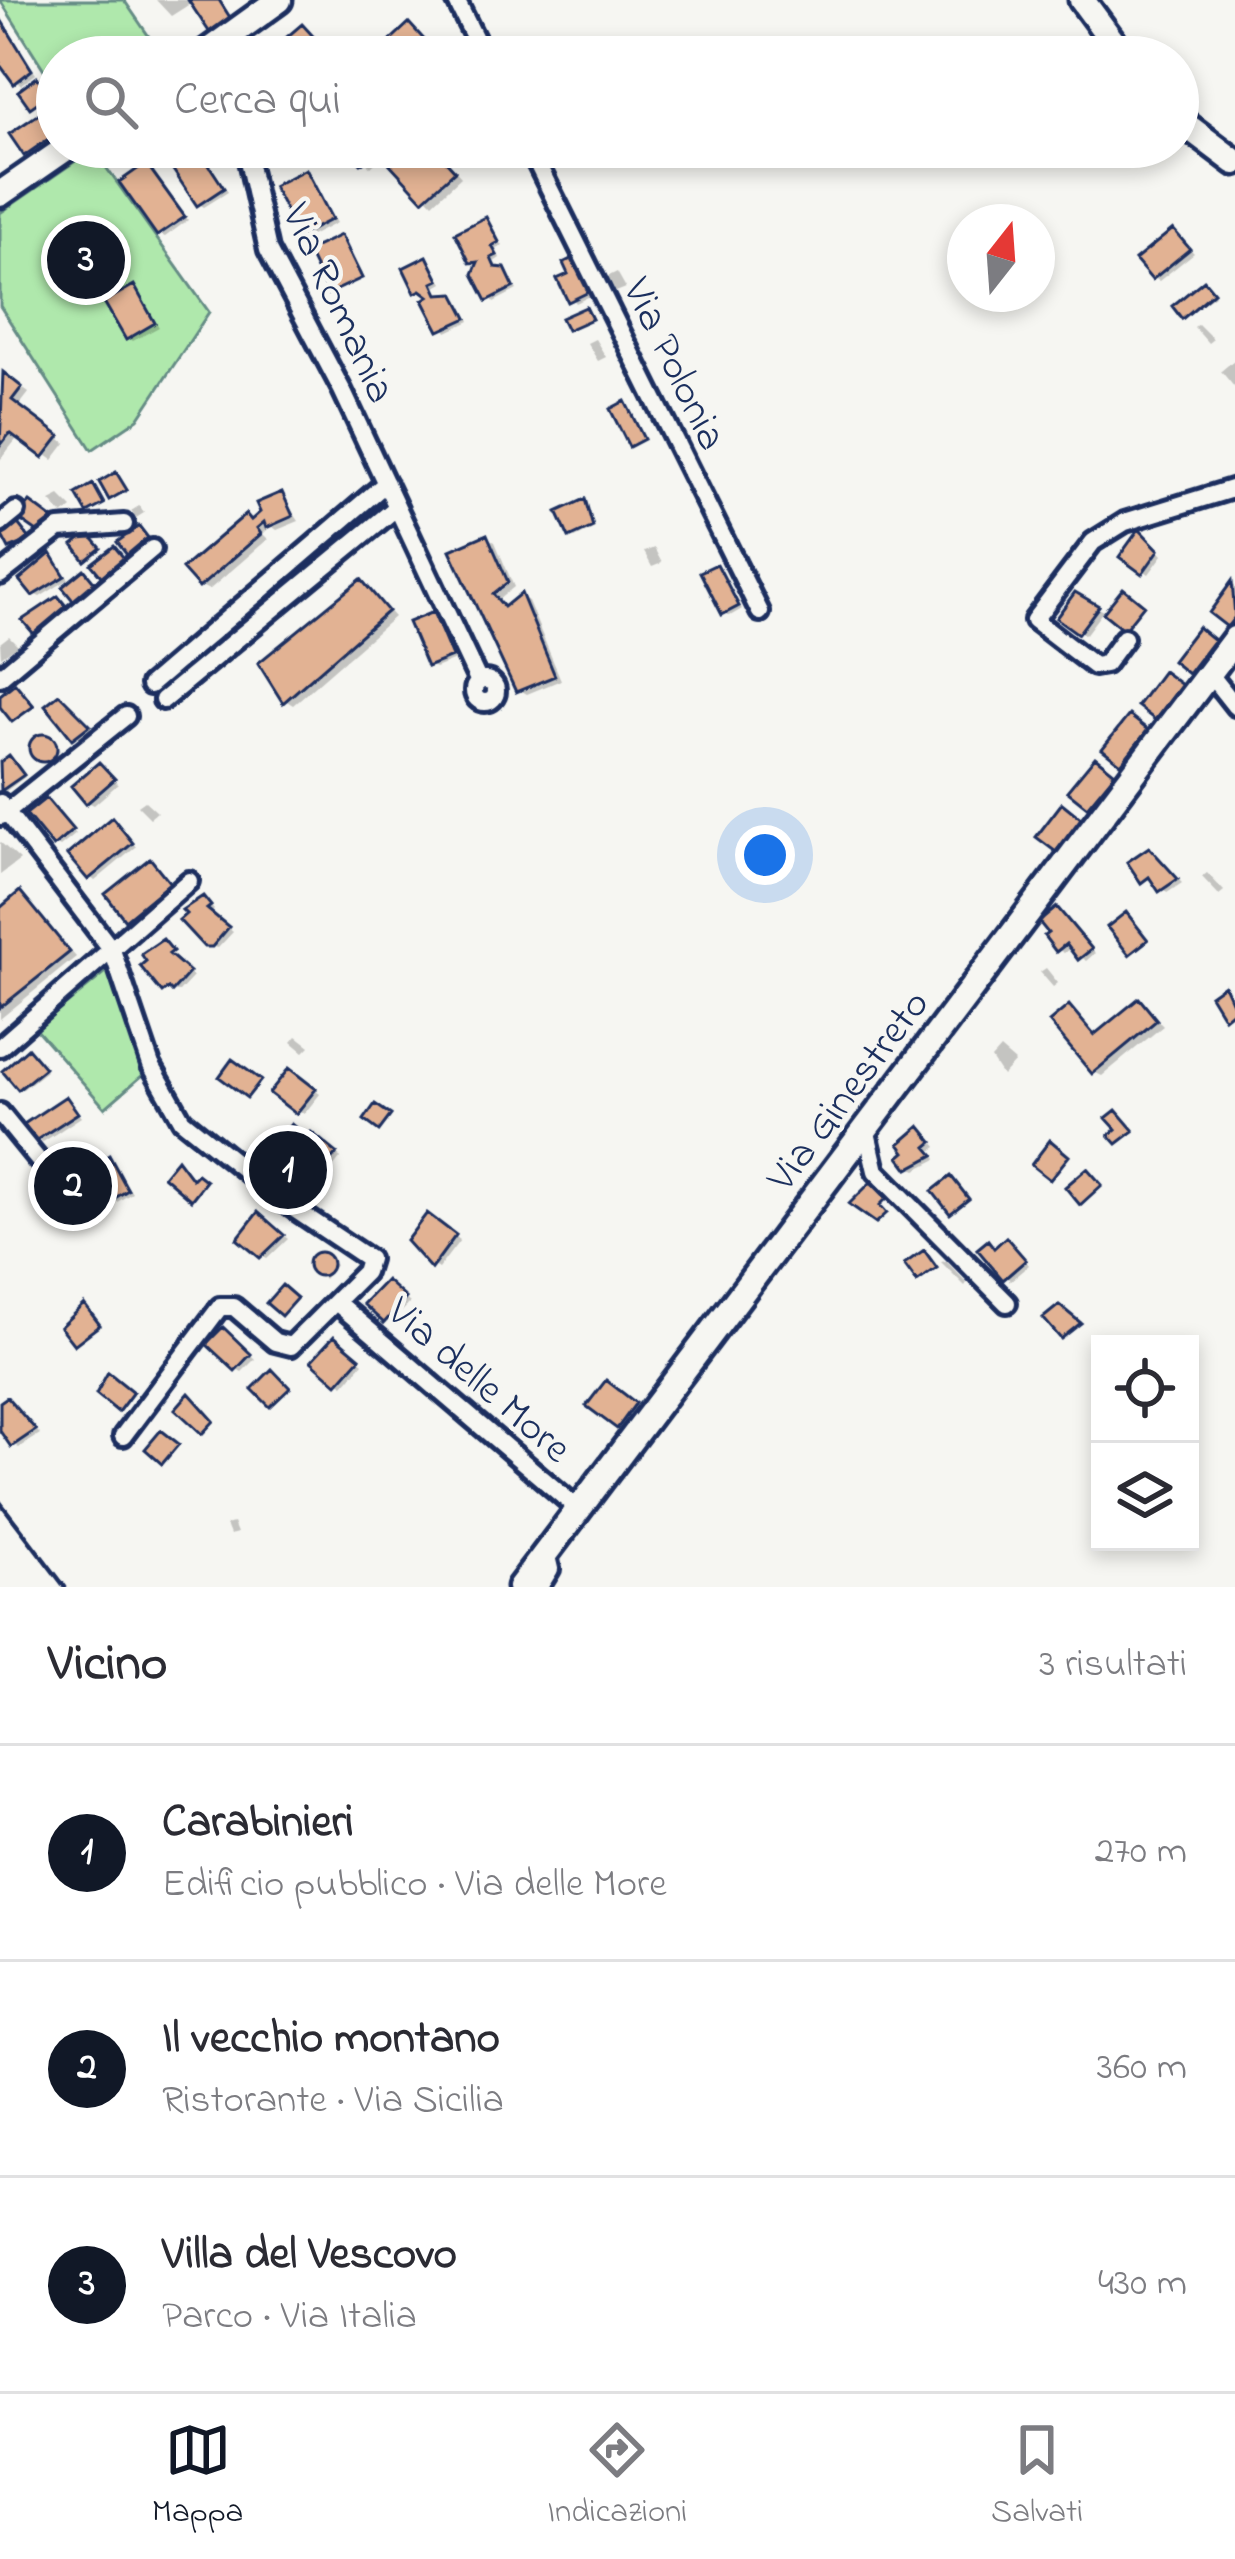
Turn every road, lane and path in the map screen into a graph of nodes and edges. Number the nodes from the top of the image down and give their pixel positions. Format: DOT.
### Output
graph roads {
  1 [pos="279,0"];
  2 [pos="456,0"];
  3 [pos="1082,0"];
  4 [pos="231,36"];
  5 [pos="474,36"];
  6 [pos="1109,36"];
  7 [pos="1199,135"];
  8 [pos="1235,162"];
  9 [pos="38,168"];
  10 [pos="250,168"];
  11 [pos="539,168"];
  12 [pos="0,194"];
  13 [pos="386,483"];
  14 [pos="1235,488"];
  15 [pos="397,507"];
  16 [pos="16,511"];
  17 [pos="0,524"];
  18 [pos="124,524"];
  19 [pos="375,526"];
  20 [pos="413,542"];
  21 [pos="152,549"];
  22 [pos="0,575"];
  23 [pos="760,612"];
  24 [pos="1124,638"];
  25 [pos="1235,639"];
  26 [pos="1209,674"];
  27 [pos="0,677"];
  28 [pos="478,682"];
  29 [pos="150,685"];
  30 [pos="163,700"];
  31 [pos="1235,706"];
  32 [pos="126,716"];
  33 [pos="2,810"];
  34 [pos="189,881"];
  35 [pos="112,950"];
  36 [pos="0,1047"];
  37 [pos="0,1113"];
  38 [pos="866,1128"];
  39 [pos="39,1161"];
  40 [pos="336,1303"];
  41 [pos="1006,1303"];
  42 [pos="123,1436"];
  43 [pos="578,1509"];
  44 [pos="546,1552"];
  45 [pos="520,1587"];
  46 [pos="539,1587"];
  1 -- 4 [label="street"];
  2 -- 5 [label="street"];
  3 -- 6 [label="street"];
  7 -- 8 [label="street"];
  9 -- 12 [label="street"];
  10 -- 13 [label="street, Via Romania"];
  11 -- 23 [label="street, Via Polonia"];
  13 -- 15 [label="street, Via Romania"];
  13 -- 29 [label="street"];
  14 -- 24 [label="street"];
  15 -- 19 [label="street"];
  15 -- 20 [label="street, Via Romania"];
  16 -- 17 [label="street"];
  18 -- 22 [label="street"];
  19 -- 20 [label="street"];
  19 -- 30 [label="street"];
  20 -- 28 [label="street, Via Romania"];
  21 -- 27 [label="street"];
  25 -- 26 [label="street, Via Ginestreto"];
  26 -- 31 [label="street"];
  26 -- 38 [label="street, Via Ginestreto"];
  32 -- 33 [label="street"];
  33 -- 35 [label="street"];
  34 -- 35 [label="street"];
  35 -- 36 [label="street"];
  35 -- 40 [label="street, Via delle More"];
  37 -- 39 [label="street"];
  38 -- 41 [label="street"];
  38 -- 43 [label="street, Via Ginestreto"];
  40 -- 42 [label="street, Via delle More"];
  40 -- 43 [label="street, Via delle More"];
  43 -- 44 [label="street, Via Ginestreto"];
  44 -- 45 [label="street, Via Ginestreto"];
  44 -- 46 [label="street"];
}
